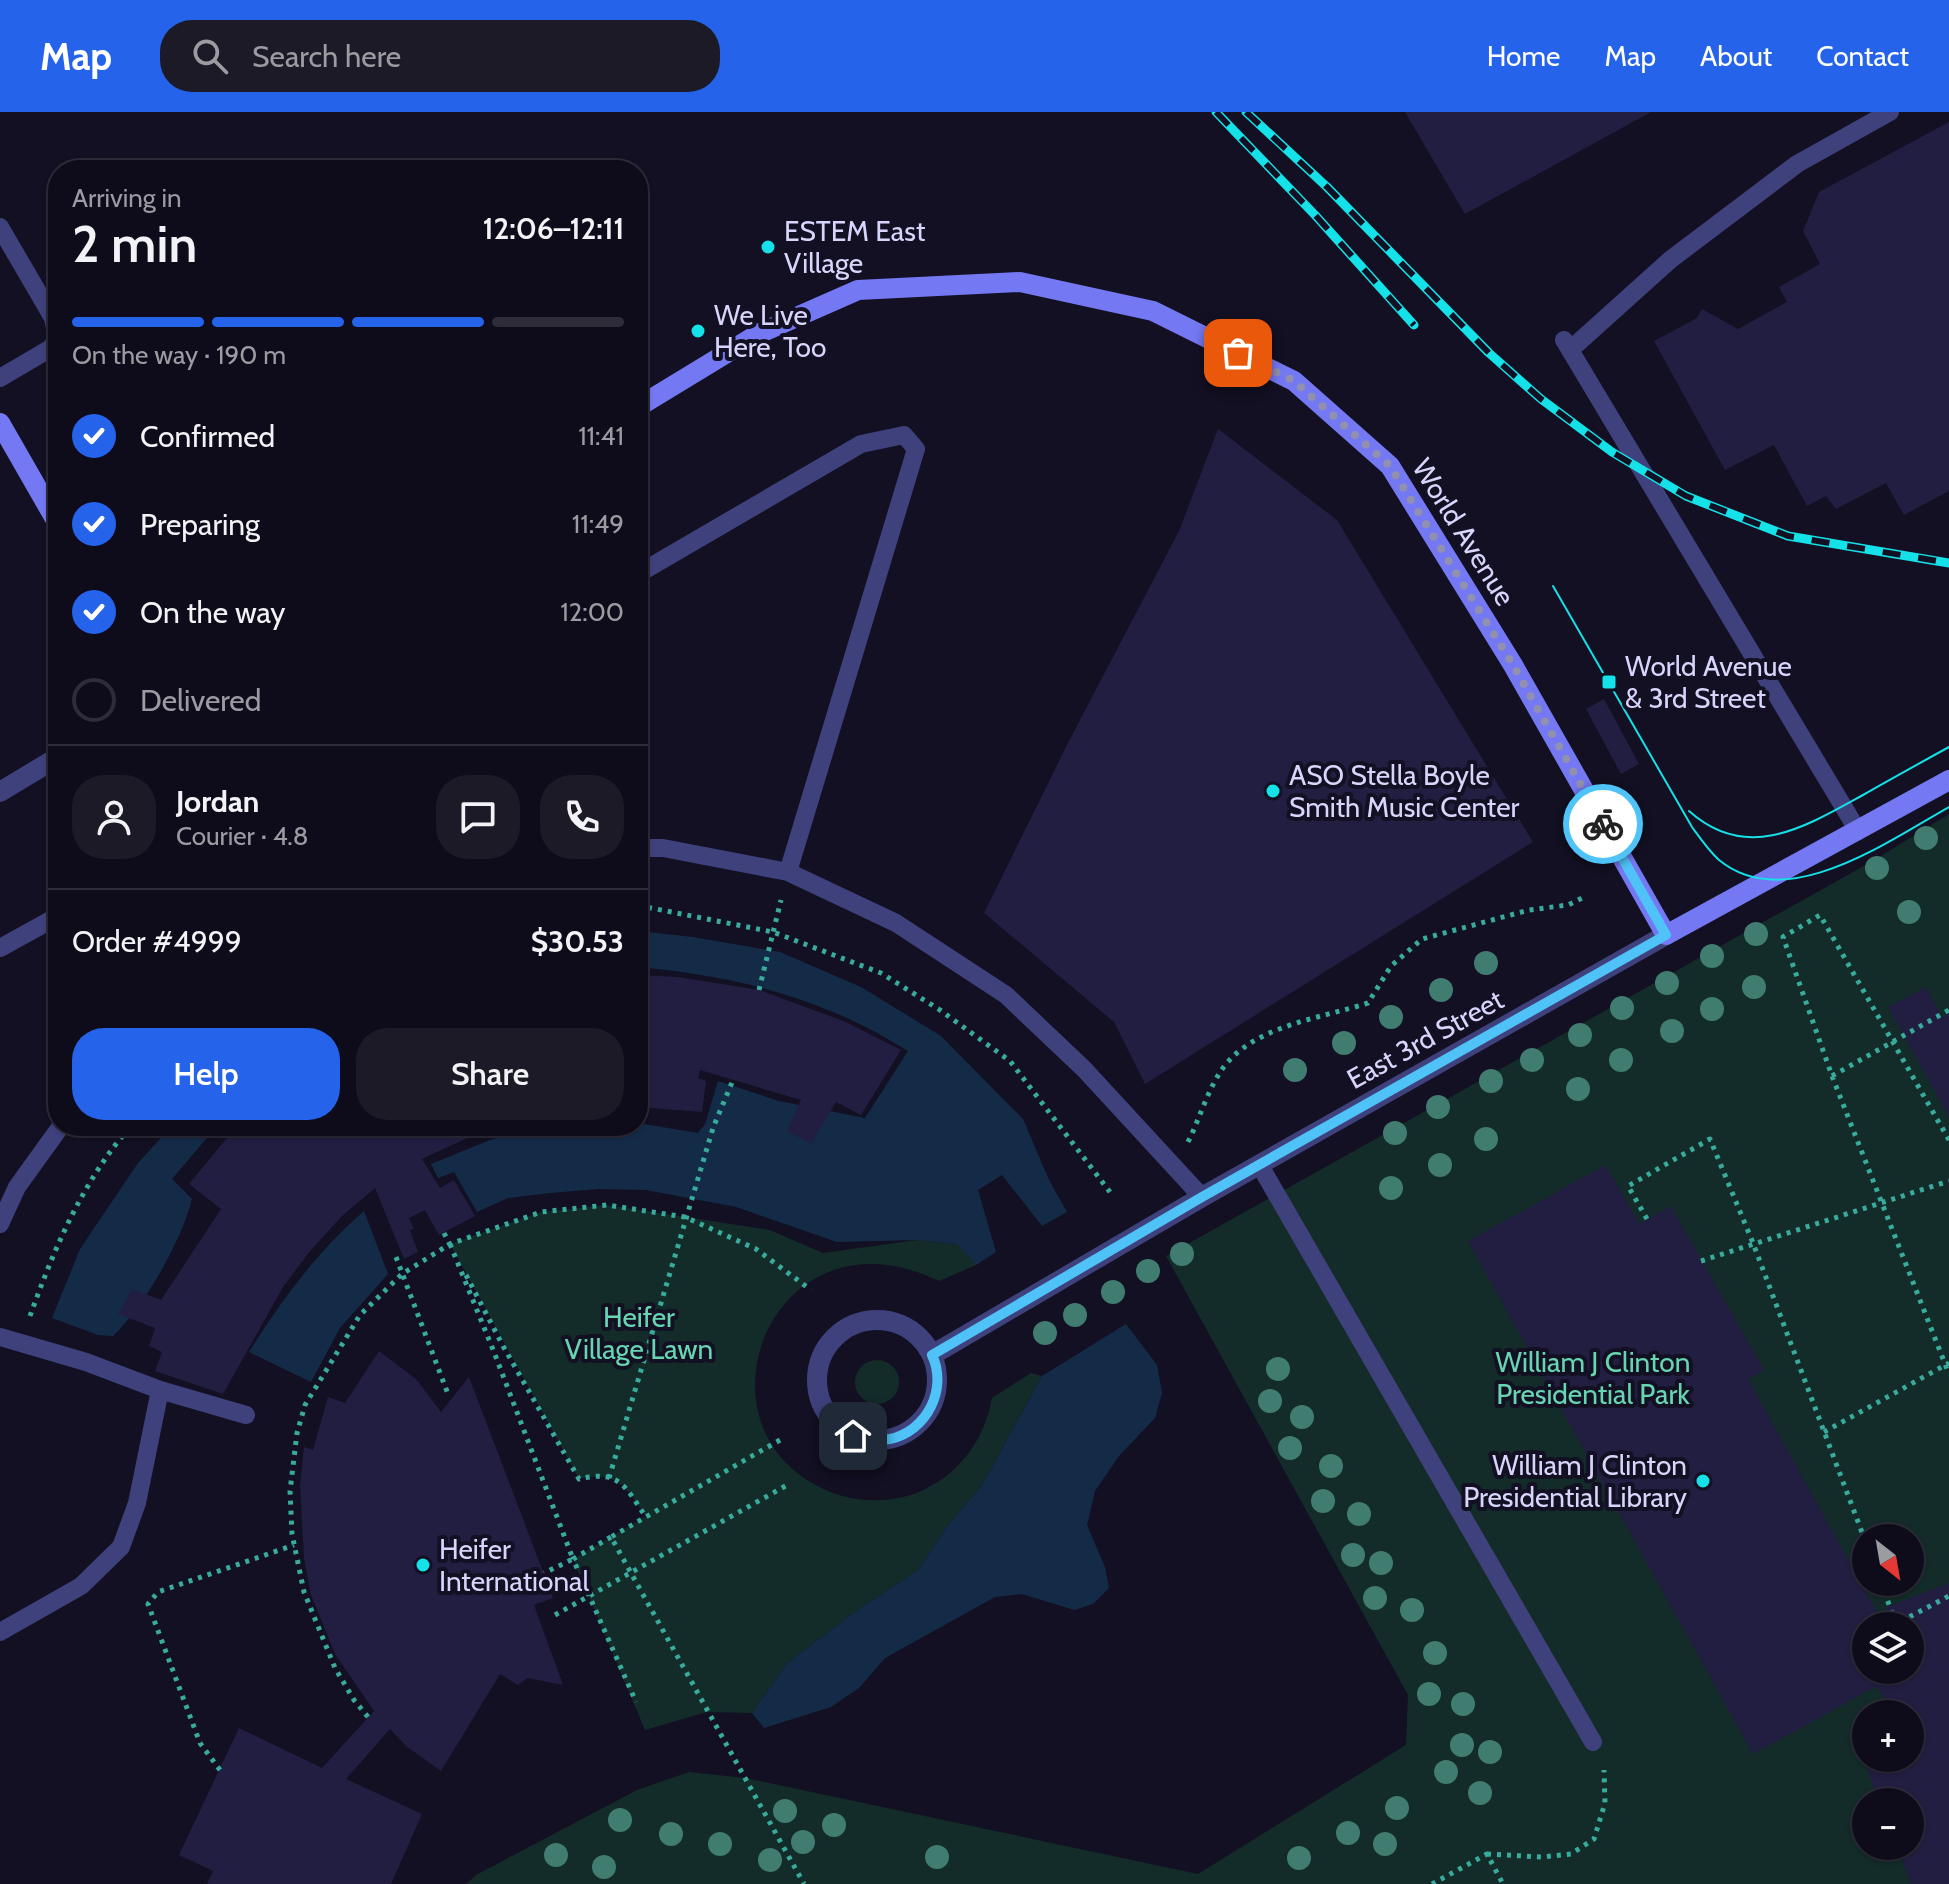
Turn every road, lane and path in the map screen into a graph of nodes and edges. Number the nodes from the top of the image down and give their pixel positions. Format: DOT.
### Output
graph roads {
  1 [pos="1890,112"];
  2 [pos="0,227"];
  3 [pos="48,309"];
  4 [pos="48,350"];
  5 [pos="0,378"];
  6 [pos="648,401"];
  7 [pos="0,423"];
  8 [pos="48,507"];
  9 [pos="648,568"];
  10 [pos="48,763"];
  11 [pos="1949,780"];
  12 [pos="0,792"];
  13 [pos="1858,831"];
  14 [pos="648,848"];
  15 [pos="788,872"];
  16 [pos="1586,896"];
  17 [pos="648,908"];
  18 [pos="48,922"];
  19 [pos="773,932"];
  20 [pos="1666,935"];
  21 [pos="0,948"];
  22 [pos="759,990"];
  23 [pos="1949,1010"];
  24 [pos="1893,1041"];
  25 [pos="1832,1076"];
  26 [pos="733,1080"];
  27 [pos="54,1136"];
  28 [pos="124,1136"];
  29 [pos="1949,1140"];
  30 [pos="1171,1162"];
  31 [pos="1259,1164"];
  32 [pos="1949,1181"];
  33 [pos="1113,1196"];
  34 [pos="1202,1197"];
  35 [pos="1882,1202"];
  36 [pos="686,1214"];
  37 [pos="1647,1219"];
  38 [pos="0,1224"];
  39 [pos="444,1233"];
  40 [pos="1753,1243"];
  41 [pos="450,1244"];
  42 [pos="396,1257"];
  43 [pos="1701,1261"];
  44 [pos="402,1274"];
  45 [pos="811,1290"];
  46 [pos="0,1337"];
  47 [pos="20,1343"];
  48 [pos="932,1355"];
  49 [pos="1947,1364"];
  50 [pos="1949,1374"];
  51 [pos="160,1390"];
  52 [pos="448,1394"];
  53 [pos="246,1415"];
  54 [pos="1824,1432"];
  55 [pos="780,1440"];
  56 [pos="609,1478"];
  57 [pos="789,1484"];
  58 [pos="646,1517"];
  59 [pos="1859,1524"];
  60 [pos="611,1537"];
  61 [pos="294,1545"];
  62 [pos="573,1559"];
  63 [pos="544,1573"];
  64 [pos="632,1574"];
  65 [pos="1886,1596"];
  66 [pos="1949,1596"];
  67 [pos="589,1597"];
  68 [pos="555,1615"];
  69 [pos="0,1632"];
  70 [pos="636,1702"];
  71 [pos="368,1717"];
  72 [pos="1593,1742"];
  73 [pos="220,1770"];
  74 [pos="1487,1854"];
  75 [pos="804,1884"];
  76 [pos="1432,1884"];
  77 [pos="1503,1884"];
  1 -- 13 [label="lane"];
  2 -- 3 [label="lane"];
  4 -- 5 [label="lane"];
  6 -- 20 [label="street, World Avenue"];
  7 -- 8 [label="street"];
  9 -- 15 [label="lane"];
  10 -- 12 [label="street"];
  11 -- 13 [label="street, East 3rd Street"];
  13 -- 20 [label="street, East 3rd Street"];
  14 -- 15 [label="lane"];
  15 -- 19 [label="path"];
  15 -- 30 [label="lane"];
  16 -- 30 [label="path"];
  17 -- 19 [label="path"];
  18 -- 21 [label="lane"];
  19 -- 22 [label="path"];
  19 -- 33 [label="path"];
  20 -- 31 [label="street, East 3rd Street"];
  23 -- 24 [label="path"];
  24 -- 25 [label="path"];
  24 -- 25 [label="path"];
  24 -- 29 [label="path"];
  25 -- 35 [label="path"];
  26 -- 36 [label="path"];
  27 -- 38 [label="lane"];
  28 -- 47 [label="path"];
  30 -- 34 [label="lane"];
  31 -- 34 [label="street, East 3rd Street"];
  31 -- 72 [label="lane"];
  32 -- 35 [label="path"];
  34 -- 48 [label="street, East 3rd Street"];
  35 -- 40 [label="path"];
  35 -- 49 [label="path"];
  36 -- 41 [label="path"];
  36 -- 45 [label="path"];
  36 -- 56 [label="path"];
  37 -- 40 [label="path"];
  39 -- 41 [label="path"];
  40 -- 43 [label="path"];
  40 -- 54 [label="path"];
  41 -- 44 [label="path"];
  41 -- 56 [label="path"];
  41 -- 62 [label="path"];
  42 -- 44 [label="path"];
  44 -- 52 [label="path"];
  44 -- 61 [label="path"];
  46 -- 47 [label="lane"];
  47 -- 51 [label="lane"];
  48 -- 48 [label="street"];
  49 -- 50 [label="path"];
  49 -- 54 [label="path"];
  51 -- 53 [label="lane"];
  51 -- 69 [label="lane"];
  54 -- 59 [label="path"];
  55 -- 58 [label="path"];
  56 -- 58 [label="path"];
  57 -- 64 [label="path"];
  58 -- 60 [label="path"];
  60 -- 62 [label="path"];
  60 -- 64 [label="path"];
  61 -- 71 [label="path"];
  61 -- 73 [label="path"];
  62 -- 63 [label="path"];
  62 -- 67 [label="path"];
  64 -- 67 [label="path"];
  64 -- 75 [label="path"];
  65 -- 66 [label="path"];
  67 -- 68 [label="path"];
  67 -- 70 [label="path"];
  72 -- 74 [label="path"];
  74 -- 76 [label="path"];
  74 -- 77 [label="path"];
}
